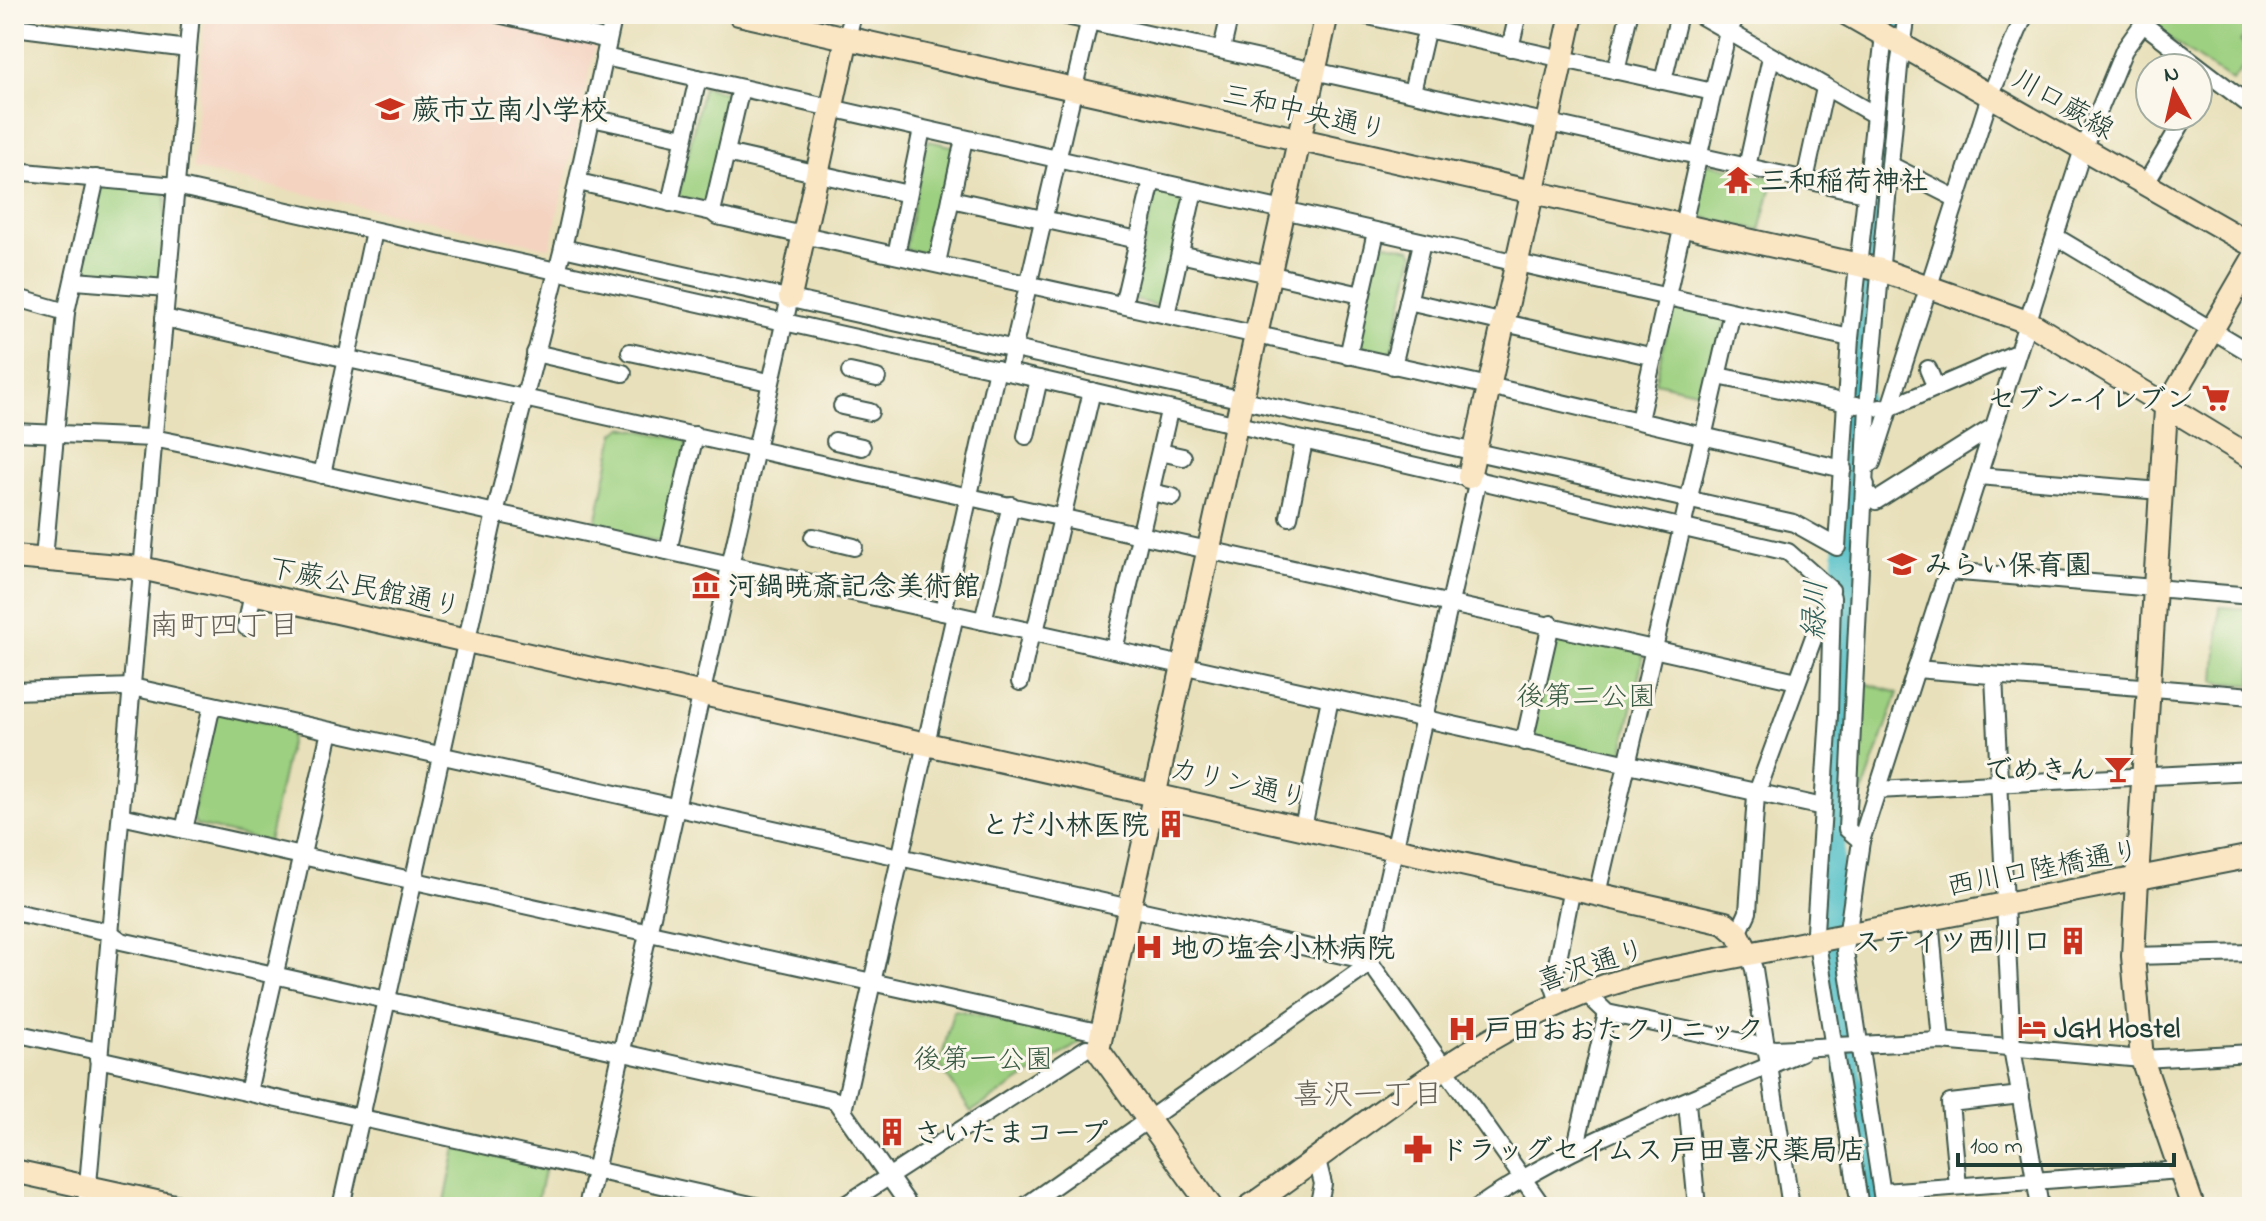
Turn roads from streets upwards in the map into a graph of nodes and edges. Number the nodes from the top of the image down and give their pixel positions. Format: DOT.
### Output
graph roads {
  1 [pos="191,14"];
  2 [pos="498,14"];
  3 [pos="614,14"];
  4 [pos="739,14"];
  5 [pos="853,14"];
  6 [pos="1057,14"];
  7 [pos="1230,14"];
  8 [pos="1327,14"];
  9 [pos="1359,14"];
  10 [pos="1518,14"];
  11 [pos="1572,14"];
  12 [pos="1629,14"];
  13 [pos="1679,14"];
  14 [pos="1698,14"];
  15 [pos="1738,14"];
  16 [pos="1847,14"];
  17 [pos="1907,14"];
  18 [pos="2025,14"];
  19 [pos="1380,16"];
  20 [pos="1090,18"];
  21 [pos="2146,19"];
  22 [pos="1428,22"];
  23 [pos="14,27"];
  24 [pos="1728,31"];
  25 [pos="847,38"];
  26 [pos="608,40"];
  27 [pos="1894,41"];
  28 [pos="1510,48"];
  29 [pos="188,49"];
  30 [pos="1222,49"];
  31 [pos="2182,52"];
  32 [pos="605,57"];
  33 [pos="1771,57"];
  34 [pos="1562,59"];
  35 [pos="1315,70"];
  36 [pos="1616,71"];
  37 [pos="698,78"];
  38 [pos="2214,80"];
  39 [pos="1663,81"];
  40 [pos="741,88"];
  41 [pos="1825,88"];
  42 [pos="1074,90"];
  43 [pos="1412,92"];
  44 [pos="1713,92"];
  45 [pos="1990,96"];
  46 [pos="2252,107"];
  47 [pos="832,108"];
  48 [pos="1873,114"];
  49 [pos="592,118"];
  50 [pos="1548,123"];
  51 [pos="922,129"];
  52 [pos="2176,132"];
  53 [pos="684,138"];
  54 [pos="964,139"];
  55 [pos="1299,140"];
  56 [pos="2083,149"];
  57 [pos="726,153"];
  58 [pos="1699,156"];
  59 [pos="1058,159"];
  60 [pos="1890,165"];
  61 [pos="1747,167"];
  62 [pos="14,171"];
  63 [pos="818,173"];
  64 [pos="96,178"];
  65 [pos="1805,180"];
  66 [pos="1152,181"];
  67 [pos="578,182"];
  68 [pos="2146,183"];
  69 [pos="176,186"];
  70 [pos="1194,190"];
  71 [pos="1532,192"];
  72 [pos="1865,193"];
  73 [pos="908,194"];
  74 [pos="951,199"];
  75 [pos="1957,199"];
  76 [pos="670,203"];
  77 [pos="1283,211"];
  78 [pos="712,212"];
  79 [pos="1044,221"];
  80 [pos="1683,226"];
  81 [pos="374,231"];
  82 [pos="1376,232"];
  83 [pos="804,235"];
  84 [pos="2056,237"];
  85 [pos="1138,240"];
  86 [pos="1422,243"];
  87 [pos="2252,245"];
  88 [pos="563,248"];
  89 [pos="1180,254"];
  90 [pos="896,255"];
  91 [pos="2252,261"];
  92 [pos="937,263"];
  93 [pos="1516,263"];
  94 [pos="1869,268"];
  95 [pos="557,272"];
  96 [pos="1269,275"];
  97 [pos="75,281"];
  98 [pos="1030,284"];
  99 [pos="1929,287"];
  100 [pos="167,288"];
  101 [pos="1361,295"];
  102 [pos="14,297"];
  103 [pos="790,297"];
  104 [pos="1668,298"];
  105 [pos="1408,301"];
  106 [pos="1123,305"];
  107 [pos="66,312"];
  108 [pos="1732,312"];
  109 [pos="1166,315"];
  110 [pos="164,318"];
  111 [pos="784,322"];
  112 [pos="2030,323"];
  113 [pos="1503,324"];
  114 [pos="2212,330"];
  115 [pos="1255,336"];
  116 [pos="1850,338"];
  117 [pos="1015,349"];
  118 [pos="630,352"];
  119 [pos="535,353"];
  120 [pos="2016,353"];
  121 [pos="2252,354"];
  122 [pos="1348,356"];
  123 [pos="1654,357"];
  124 [pos="346,358"];
  125 [pos="1393,366"];
  126 [pos="1928,369"];
  127 [pos="1002,371"];
  128 [pos="850,372"];
  129 [pos="623,373"];
  130 [pos="1718,376"];
  131 [pos="877,378"];
  132 [pos="1039,379"];
  133 [pos="769,382"];
  134 [pos="1489,386"];
  135 [pos="1936,388"];
  136 [pos="1092,391"];
  137 [pos="522,397"];
  138 [pos="1241,399"];
  139 [pos="1846,404"];
  140 [pos="842,406"];
  141 [pos="1868,406"];
  142 [pos="1887,409"];
  143 [pos="2166,409"];
  144 [pos="1169,411"];
  145 [pos="870,412"];
  146 [pos="1639,420"];
  147 [pos="1235,426"];
  148 [pos="1993,427"];
  149 [pos="14,432"];
  150 [pos="695,435"];
  151 [pos="56,436"];
  152 [pos="1026,436"];
  153 [pos="1704,436"];
  154 [pos="153,438"];
  155 [pos="835,441"];
  156 [pos="1304,441"];
  157 [pos="862,447"];
  158 [pos="754,448"];
  159 [pos="1160,452"];
  160 [pos="1475,452"];
  161 [pos="1183,457"];
  162 [pos="2252,458"];
  163 [pos="1843,469"];
  164 [pos="322,475"];
  165 [pos="1978,476"];
  166 [pos="1473,478"];
  167 [pos="1865,491"];
  168 [pos="2161,491"];
  169 [pos="1151,492"];
  170 [pos="969,495"];
  171 [pos="1173,497"];
  172 [pos="1690,500"];
  173 [pos="1011,505"];
  174 [pos="495,513"];
  175 [pos="1063,517"];
  176 [pos="1289,517"];
  177 [pos="1679,527"];
  178 [pos="1141,534"];
  179 [pos="813,537"];
  180 [pos="854,547"];
  181 [pos="1208,549"];
  182 [pos="668,551"];
  183 [pos="14,557"];
  184 [pos="44,559"];
  185 [pos="729,564"];
  186 [pos="141,568"];
  187 [pos="1948,571"];
  188 [pos="2155,588"];
  189 [pos="1831,590"];
  190 [pos="253,593"];
  191 [pos="2252,596"];
  192 [pos="1450,602"];
  193 [pos="949,613"];
  194 [pos="983,621"];
  195 [pos="1551,624"];
  196 [pos="246,627"];
  197 [pos="1033,632"];
  198 [pos="467,639"];
  199 [pos="1652,646"];
  200 [pos="1114,650"];
  201 [pos="1181,667"];
  202 [pos="1916,669"];
  203 [pos="1994,676"];
  204 [pos="1797,681"];
  205 [pos="1020,682"];
  206 [pos="132,687"];
  207 [pos="2149,689"];
  208 [pos="14,691"];
  209 [pos="701,691"];
  210 [pos="2252,696"];
  211 [pos="1330,699"];
  212 [pos="212,705"];
  213 [pos="1424,720"];
  214 [pos="330,731"];
  215 [pos="925,742"];
  216 [pos="1524,742"];
  217 [pos="443,756"];
  218 [pos="1625,765"];
  219 [pos="2252,771"];
  220 [pos="2143,777"];
  221 [pos="1999,786"];
  222 [pos="1877,790"];
  223 [pos="1154,793"];
  224 [pos="1756,795"];
  225 [pos="675,806"];
  226 [pos="1823,807"];
  227 [pos="121,816"];
  228 [pos="1303,827"];
  229 [pos="184,830"];
  230 [pos="1861,841"];
  231 [pos="1396,848"];
  232 [pos="301,856"];
  233 [pos="2252,856"];
  234 [pos="900,857"];
  235 [pos="2137,879"];
  236 [pos="415,881"];
  237 [pos="1572,888"];
  238 [pos="1597,894"];
  239 [pos="2004,905"];
  240 [pos="1128,909"];
  241 [pos="14,912"];
  242 [pos="1930,919"];
  243 [pos="109,932"];
  244 [pos="648,934"];
  245 [pos="1845,936"];
  246 [pos="1817,941"];
  247 [pos="1743,944"];
  248 [pos="2252,953"];
  249 [pos="2133,956"];
  250 [pos="1369,961"];
  251 [pos="275,975"];
  252 [pos="872,985"];
  253 [pos="1585,992"];
  254 [pos="388,1001"];
  255 [pos="1559,1002"];
  256 [pos="1607,1013"];
  257 [pos="14,1033"];
  258 [pos="1941,1041"];
  259 [pos="1100,1042"];
  260 [pos="1856,1044"];
  261 [pos="1832,1045"];
  262 [pos="1813,1047"];
  263 [pos="1766,1048"];
  264 [pos="2012,1048"];
  265 [pos="620,1051"];
  266 [pos="2252,1053"];
  267 [pos="98,1055"];
  268 [pos="2142,1059"];
  269 [pos="1769,1066"];
  270 [pos="1446,1069"];
  271 [pos="248,1092"];
  272 [pos="2021,1095"];
  273 [pos="1687,1103"];
  274 [pos="843,1111"];
  275 [pos="360,1118"];
  276 [pos="1150,1119"];
  277 [pos="1575,1150"];
  278 [pos="1317,1160"];
  279 [pos="596,1170"];
  280 [pos="2181,1170"];
  281 [pos="14,1171"];
  282 [pos="1522,1176"];
  283 [pos="888,1177"];
  284 [pos="2035,1181"];
  285 [pos="1958,1186"];
  286 [pos="87,1197"];
  287 [pos="696,1200"];
  288 [pos="1883,1200"];
  289 [pos="179,1207"];
  290 [pos="341,1207"];
  291 [pos="587,1207"];
  292 [pos="760,1207"];
  293 [pos="842,1207"];
  294 [pos="910,1207"];
  295 [pos="1024,1207"];
  296 [pos="1211,1207"];
  297 [pos="1249,1207"];
  298 [pos="1318,1207"];
  299 [pos="1478,1207"];
  300 [pos="1543,1207"];
  301 [pos="1697,1207"];
  302 [pos="1791,1207"];
  303 [pos="1860,1207"];
  304 [pos="2040,1207"];
  305 [pos="2193,1207"];
  1 -- 29 [label="street"];
  2 -- 26 [label="street"];
  3 -- 26 [label="street"];
  4 -- 25 [label="street, 三和中央通り"];
  5 -- 25 [label="street"];
  6 -- 20 [label="street"];
  7 -- 30 [label="street"];
  8 -- 35 [label="street"];
  9 -- 19 [label="street"];
  10 -- 28 [label="street"];
  11 -- 34 [label="street"];
  12 -- 36 [label="street"];
  13 -- 39 [label="street"];
  14 -- 24 [label="street"];
  15 -- 24 [label="street"];
  16 -- 27 [label="street, 川口蕨線"];
  17 -- 27 [label="street"];
  18 -- 45 [label="street"];
  19 -- 22 [label="street"];
  20 -- 30 [label="street"];
  20 -- 42 [label="street"];
  21 -- 31 [label="street"];
  21 -- 56 [label="street"];
  22 -- 28 [label="street"];
  22 -- 43 [label="street"];
  23 -- 29 [label="street"];
  24 -- 33 [label="street"];
  24 -- 44 [label="street"];
  25 -- 42 [label="street, 三和中央通り"];
  25 -- 47 [label="street"];
  26 -- 32 [label="street"];
  27 -- 45 [label="street, 川口蕨線"];
  27 -- 48 [label="street"];
  27 -- 60 [label="street"];
  28 -- 34 [label="street"];
  29 -- 69 [label="street"];
  30 -- 35 [label="street"];
  32 -- 37 [label="street"];
  32 -- 49 [label="street"];
  33 -- 41 [label="street"];
  33 -- 61 [label="street"];
  34 -- 36 [label="street"];
  34 -- 50 [label="street"];
  35 -- 43 [label="street"];
  35 -- 55 [label="street"];
  36 -- 39 [label="street"];
  37 -- 40 [label="street"];
  37 -- 53 [label="street"];
  38 -- 46 [label="street"];
  39 -- 44 [label="street"];
  40 -- 47 [label="street"];
  40 -- 57 [label="street"];
  41 -- 48 [label="street"];
  41 -- 65 [label="street"];
  42 -- 55 [label="street, 三和中央通り"];
  42 -- 59 [label="street"];
  43 -- 50 [label="street"];
  44 -- 58 [label="street"];
  45 -- 56 [label="street, 川口蕨線"];
  45 -- 75 [label="street"];
  47 -- 51 [label="street"];
  47 -- 63 [label="street"];
  48 -- 72 [label="street"];
  49 -- 53 [label="street"];
  49 -- 67 [label="street"];
  50 -- 58 [label="street"];
  50 -- 71 [label="street"];
  51 -- 54 [label="street"];
  51 -- 73 [label="street"];
  52 -- 68 [label="street"];
  53 -- 76 [label="street"];
  54 -- 59 [label="street"];
  54 -- 74 [label="street"];
  55 -- 71 [label="street, 三和中央通り"];
  55 -- 77 [label="street"];
  56 -- 68 [label="street, 川口蕨線"];
  56 -- 84 [label="street"];
  57 -- 63 [label="street"];
  57 -- 78 [label="street"];
  58 -- 61 [label="street"];
  58 -- 80 [label="street"];
  59 -- 66 [label="street"];
  59 -- 79 [label="street"];
  60 -- 75 [label="street"];
  60 -- 94 [label="street"];
  61 -- 65 [label="street"];
  62 -- 64 [label="street"];
  63 -- 73 [label="street"];
  63 -- 83 [label="street"];
  64 -- 69 [label="street"];
  64 -- 97 [label="street"];
  65 -- 72 [label="street"];
  66 -- 70 [label="street"];
  66 -- 85 [label="street"];
  67 -- 76 [label="street"];
  67 -- 88 [label="street"];
  68 -- 87 [label="street, 川口蕨線"];
  69 -- 81 [label="street"];
  69 -- 100 [label="street"];
  70 -- 77 [label="street"];
  70 -- 89 [label="street"];
  71 -- 80 [label="street, 三和中央通り"];
  71 -- 93 [label="street"];
  72 -- 94 [label="street"];
  73 -- 90 [label="street"];
  74 -- 79 [label="street"];
  74 -- 92 [label="street"];
  75 -- 99 [label="street"];
  76 -- 78 [label="street"];
  77 -- 82 [label="street"];
  77 -- 96 [label="street"];
  78 -- 83 [label="street"];
  79 -- 85 [label="street"];
  79 -- 98 [label="street"];
  80 -- 94 [label="street, 三和中央通り"];
  80 -- 104 [label="street"];
  81 -- 95 [label="street"];
  81 -- 124 [label="street"];
  82 -- 86 [label="street"];
  82 -- 101 [label="street"];
  83 -- 90 [label="street"];
  83 -- 103 [label="street"];
  84 -- 112 [label="street"];
  84 -- 114 [label="street"];
  85 -- 106 [label="street"];
  86 -- 93 [label="street"];
  86 -- 105 [label="street"];
  88 -- 95 [label="street"];
  88 -- 103 [label="street"];
  89 -- 96 [label="street"];
  89 -- 109 [label="street"];
  90 -- 92 [label="street"];
  91 -- 114 [label="street"];
  92 -- 98 [label="street"];
  93 -- 104 [label="street"];
  93 -- 113 [label="street"];
  94 -- 99 [label="street, 三和中央通り"];
  94 -- 116 [label="street"];
  94 -- 141 [label="street"];
  95 -- 111 [label="street"];
  95 -- 119 [label="street"];
  96 -- 101 [label="street"];
  96 -- 115 [label="street"];
  97 -- 100 [label="street"];
  97 -- 107 [label="street"];
  98 -- 106 [label="street"];
  98 -- 117 [label="street"];
  99 -- 112 [label="street, 三和中央通り"];
  99 -- 142 [label="street"];
  100 -- 110 [label="street"];
  101 -- 122 [label="street"];
  102 -- 107 [label="street"];
  103 -- 111 [label="street"];
  103 -- 117 [label="street"];
  104 -- 108 [label="street"];
  104 -- 123 [label="street"];
  105 -- 113 [label="street"];
  105 -- 125 [label="street"];
  106 -- 109 [label="street"];
  107 -- 151 [label="street"];
  108 -- 116 [label="street"];
  108 -- 130 [label="street"];
  109 -- 115 [label="street"];
  110 -- 124 [label="street"];
  110 -- 154 [label="street"];
  111 -- 127 [label="street"];
  111 -- 133 [label="street"];
  112 -- 120 [label="street"];
  112 -- 143 [label="street, 三和中央通り"];
  113 -- 123 [label="street"];
  113 -- 134 [label="street"];
  114 -- 121 [label="street"];
  114 -- 143 [label="street"];
  115 -- 122 [label="street"];
  115 -- 138 [label="street"];
  116 -- 139 [label="street"];
  117 -- 127 [label="street"];
  117 -- 138 [label="street"];
  118 -- 133 [label="street"];
  119 -- 129 [label="street"];
  119 -- 137 [label="street"];
  120 -- 135 [label="street"];
  120 -- 148 [label="street"];
  122 -- 125 [label="street"];
  123 -- 146 [label="street"];
  124 -- 137 [label="street"];
  124 -- 164 [label="street"];
  125 -- 134 [label="street"];
  126 -- 135 [label="street"];
  127 -- 132 [label="street"];
  127 -- 170 [label="street"];
  128 -- 131 [label="street"];
  130 -- 139 [label="street"];
  130 -- 153 [label="street"];
  132 -- 136 [label="street"];
  132 -- 152 [label="street"];
  133 -- 158 [label="street"];
  134 -- 146 [label="street"];
  134 -- 160 [label="street"];
  135 -- 142 [label="street"];
  136 -- 144 [label="street"];
  136 -- 175 [label="street"];
  137 -- 150 [label="street"];
  137 -- 174 [label="street"];
  138 -- 147 [label="street"];
  138 -- 160 [label="street"];
  139 -- 141 [label="street"];
  139 -- 163 [label="street"];
  140 -- 145 [label="street"];
  141 -- 142 [label="street"];
  141 -- 167 [label="street"];
  142 -- 167 [label="street"];
  143 -- 162 [label="street, 三和中央通り"];
  143 -- 168 [label="street"];
  144 -- 147 [label="street"];
  144 -- 159 [label="street"];
  146 -- 153 [label="street"];
  147 -- 156 [label="street"];
  147 -- 181 [label="street"];
  148 -- 165 [label="street"];
  148 -- 167 [label="street"];
  149 -- 151 [label="street"];
  150 -- 158 [label="street"];
  150 -- 182 [label="street"];
  151 -- 154 [label="street"];
  151 -- 184 [label="street"];
  153 -- 163 [label="street"];
  153 -- 172 [label="street"];
  154 -- 164 [label="street"];
  154 -- 186 [label="street"];
  155 -- 157 [label="street"];
  156 -- 166 [label="street"];
  156 -- 176 [label="street"];
  158 -- 170 [label="street"];
  158 -- 185 [label="street"];
  159 -- 161 [label="street"];
  159 -- 169 [label="street"];
  160 -- 166 [label="street"];
  160 -- 172 [label="street"];
  163 -- 172 [label="street"];
  164 -- 174 [label="street"];
  165 -- 168 [label="street"];
  165 -- 187 [label="street"];
  166 -- 177 [label="street"];
  166 -- 192 [label="street"];
  167 -- 230 [label="street"];
  168 -- 188 [label="street"];
  169 -- 171 [label="street"];
  169 -- 178 [label="street"];
  170 -- 173 [label="street"];
  170 -- 193 [label="street"];
  172 -- 177 [label="street"];
  173 -- 175 [label="street"];
  173 -- 194 [label="street"];
  174 -- 182 [label="street"];
  174 -- 198 [label="street"];
  175 -- 178 [label="street"];
  175 -- 197 [label="street"];
  177 -- 189 [label="street"];
  177 -- 199 [label="street"];
  178 -- 181 [label="street"];
  178 -- 200 [label="street"];
  179 -- 180 [label="street"];
  181 -- 192 [label="street"];
  181 -- 201 [label="street"];
  182 -- 185 [label="street"];
  183 -- 184 [label="street, 下蕨公民館通り"];
  184 -- 186 [label="street, 下蕨公民館通り"];
  185 -- 193 [label="street"];
  185 -- 209 [label="street"];
  186 -- 190 [label="street, 下蕨公民館通り"];
  186 -- 206 [label="street"];
  187 -- 188 [label="street"];
  187 -- 202 [label="street"];
  188 -- 191 [label="street"];
  188 -- 207 [label="street"];
  189 -- 204 [label="street"];
  189 -- 226 [label="street"];
  190 -- 196 [label="street"];
  190 -- 198 [label="street, 下蕨公民館通り"];
  192 -- 195 [label="street"];
  192 -- 213 [label="street"];
  193 -- 194 [label="street"];
  193 -- 215 [label="street"];
  194 -- 197 [label="street"];
  195 -- 199 [label="street"];
  195 -- 216 [label="street"];
  197 -- 200 [label="street"];
  197 -- 205 [label="street"];
  198 -- 209 [label="street, 下蕨公民館通り"];
  198 -- 217 [label="street"];
  199 -- 204 [label="street"];
  199 -- 218 [label="street"];
  200 -- 201 [label="street"];
  201 -- 211 [label="street"];
  201 -- 223 [label="street"];
  202 -- 203 [label="street"];
  202 -- 222 [label="street"];
  203 -- 207 [label="street"];
  203 -- 221 [label="street"];
  204 -- 224 [label="street"];
  206 -- 208 [label="street"];
  206 -- 212 [label="street"];
  206 -- 227 [label="street"];
  207 -- 210 [label="street"];
  207 -- 220 [label="street"];
  209 -- 215 [label="street, カリン通り"];
  209 -- 225 [label="street"];
  211 -- 213 [label="street"];
  211 -- 228 [label="street"];
  212 -- 214 [label="street"];
  212 -- 229 [label="street"];
  213 -- 216 [label="street"];
  213 -- 231 [label="street"];
  214 -- 217 [label="street"];
  214 -- 232 [label="street"];
  215 -- 223 [label="street, カリン通り"];
  215 -- 234 [label="street"];
  216 -- 218 [label="street"];
  217 -- 225 [label="street"];
  217 -- 236 [label="street"];
  218 -- 224 [label="street"];
  218 -- 238 [label="street"];
  219 -- 220 [label="street"];
  220 -- 221 [label="street"];
  220 -- 235 [label="street"];
  221 -- 222 [label="street"];
  221 -- 239 [label="street"];
  222 -- 230 [label="street"];
  223 -- 228 [label="street, カリン通り"];
  223 -- 240 [label="street"];
  224 -- 226 [label="street"];
  224 -- 247 [label="street"];
  225 -- 234 [label="street"];
  225 -- 244 [label="street"];
  226 -- 246 [label="street"];
  227 -- 229 [label="street"];
  227 -- 243 [label="street"];
  228 -- 231 [label="street, カリン通り"];
  229 -- 232 [label="street"];
  230 -- 245 [label="street"];
  231 -- 237 [label="street, カリン通り"];
  231 -- 250 [label="street"];
  232 -- 236 [label="street"];
  232 -- 251 [label="street"];
  233 -- 235 [label="street, 西川口陸橋通り"];
  234 -- 240 [label="street"];
  234 -- 252 [label="street"];
  235 -- 239 [label="street, 西川口陸橋通り"];
  235 -- 249 [label="street"];
  236 -- 244 [label="street"];
  236 -- 254 [label="street"];
  237 -- 238 [label="street, カリン通り"];
  237 -- 255 [label="street"];
  238 -- 247 [label="street, カリン通り"];
  239 -- 242 [label="street, 西川口陸橋通り"];
  239 -- 264 [label="street"];
  240 -- 250 [label="street"];
  240 -- 259 [label="street"];
  241 -- 243 [label="street"];
  242 -- 245 [label="street, 西川口陸橋通り"];
  242 -- 258 [label="street"];
  243 -- 251 [label="street"];
  243 -- 267 [label="street"];
  244 -- 252 [label="street"];
  244 -- 265 [label="street"];
  245 -- 246 [label="street, 西川口陸橋通り"];
  245 -- 260 [label="street"];
  246 -- 247 [label="street, 喜沢通り"];
  246 -- 261 [label="street"];
  247 -- 253 [label="street, 喜沢通り"];
  247 -- 263 [label="street"];
  248 -- 249 [label="street"];
  249 -- 268 [label="street"];
  250 -- 270 [label="street"];
  250 -- 276 [label="street"];
  251 -- 254 [label="street"];
  251 -- 271 [label="street"];
  252 -- 259 [label="street"];
  252 -- 274 [label="street"];
  253 -- 255 [label="street, 喜沢通り"];
  253 -- 256 [label="street"];
  254 -- 265 [label="street"];
  254 -- 275 [label="street"];
  255 -- 270 [label="street, 喜沢通り"];
  256 -- 263 [label="street"];
  256 -- 277 [label="street"];
  257 -- 267 [label="street"];
  258 -- 260 [label="street"];
  258 -- 264 [label="street"];
  259 -- 276 [label="street"];
  259 -- 283 [label="street"];
  260 -- 261 [label="street"];
  260 -- 288 [label="street"];
  261 -- 262 [label="street"];
  261 -- 303 [label="street"];
  262 -- 263 [label="street"];
  262 -- 269 [label="street"];
  263 -- 269 [label="street"];
  264 -- 268 [label="street"];
  264 -- 272 [label="street"];
  265 -- 274 [label="street"];
  265 -- 279 [label="street"];
  266 -- 268 [label="street"];
  267 -- 271 [label="street"];
  267 -- 286 [label="street"];
  268 -- 280 [label="street"];
  269 -- 273 [label="street"];
  269 -- 302 [label="street"];
  270 -- 278 [label="street, 喜沢通り"];
  270 -- 282 [label="street"];
  271 -- 275 [label="street"];
  272 -- 284 [label="street"];
  272 -- 285 [label="street"];
  273 -- 277 [label="street"];
  273 -- 301 [label="street"];
  274 -- 283 [label="street"];
  275 -- 279 [label="street"];
  275 -- 290 [label="street"];
  276 -- 295 [label="street"];
  276 -- 296 [label="street"];
  277 -- 282 [label="street"];
  278 -- 297 [label="street, 喜沢通り"];
  278 -- 298 [label="street"];
  279 -- 287 [label="street"];
  279 -- 291 [label="street"];
  280 -- 284 [label="street"];
  280 -- 305 [label="street"];
  281 -- 286 [label="street"];
  282 -- 299 [label="street"];
  282 -- 300 [label="street"];
  283 -- 293 [label="street"];
  283 -- 294 [label="street"];
  284 -- 285 [label="street"];
  284 -- 304 [label="street"];
  285 -- 288 [label="street"];
  286 -- 289 [label="street"];
  287 -- 292 [label="street"];
}
